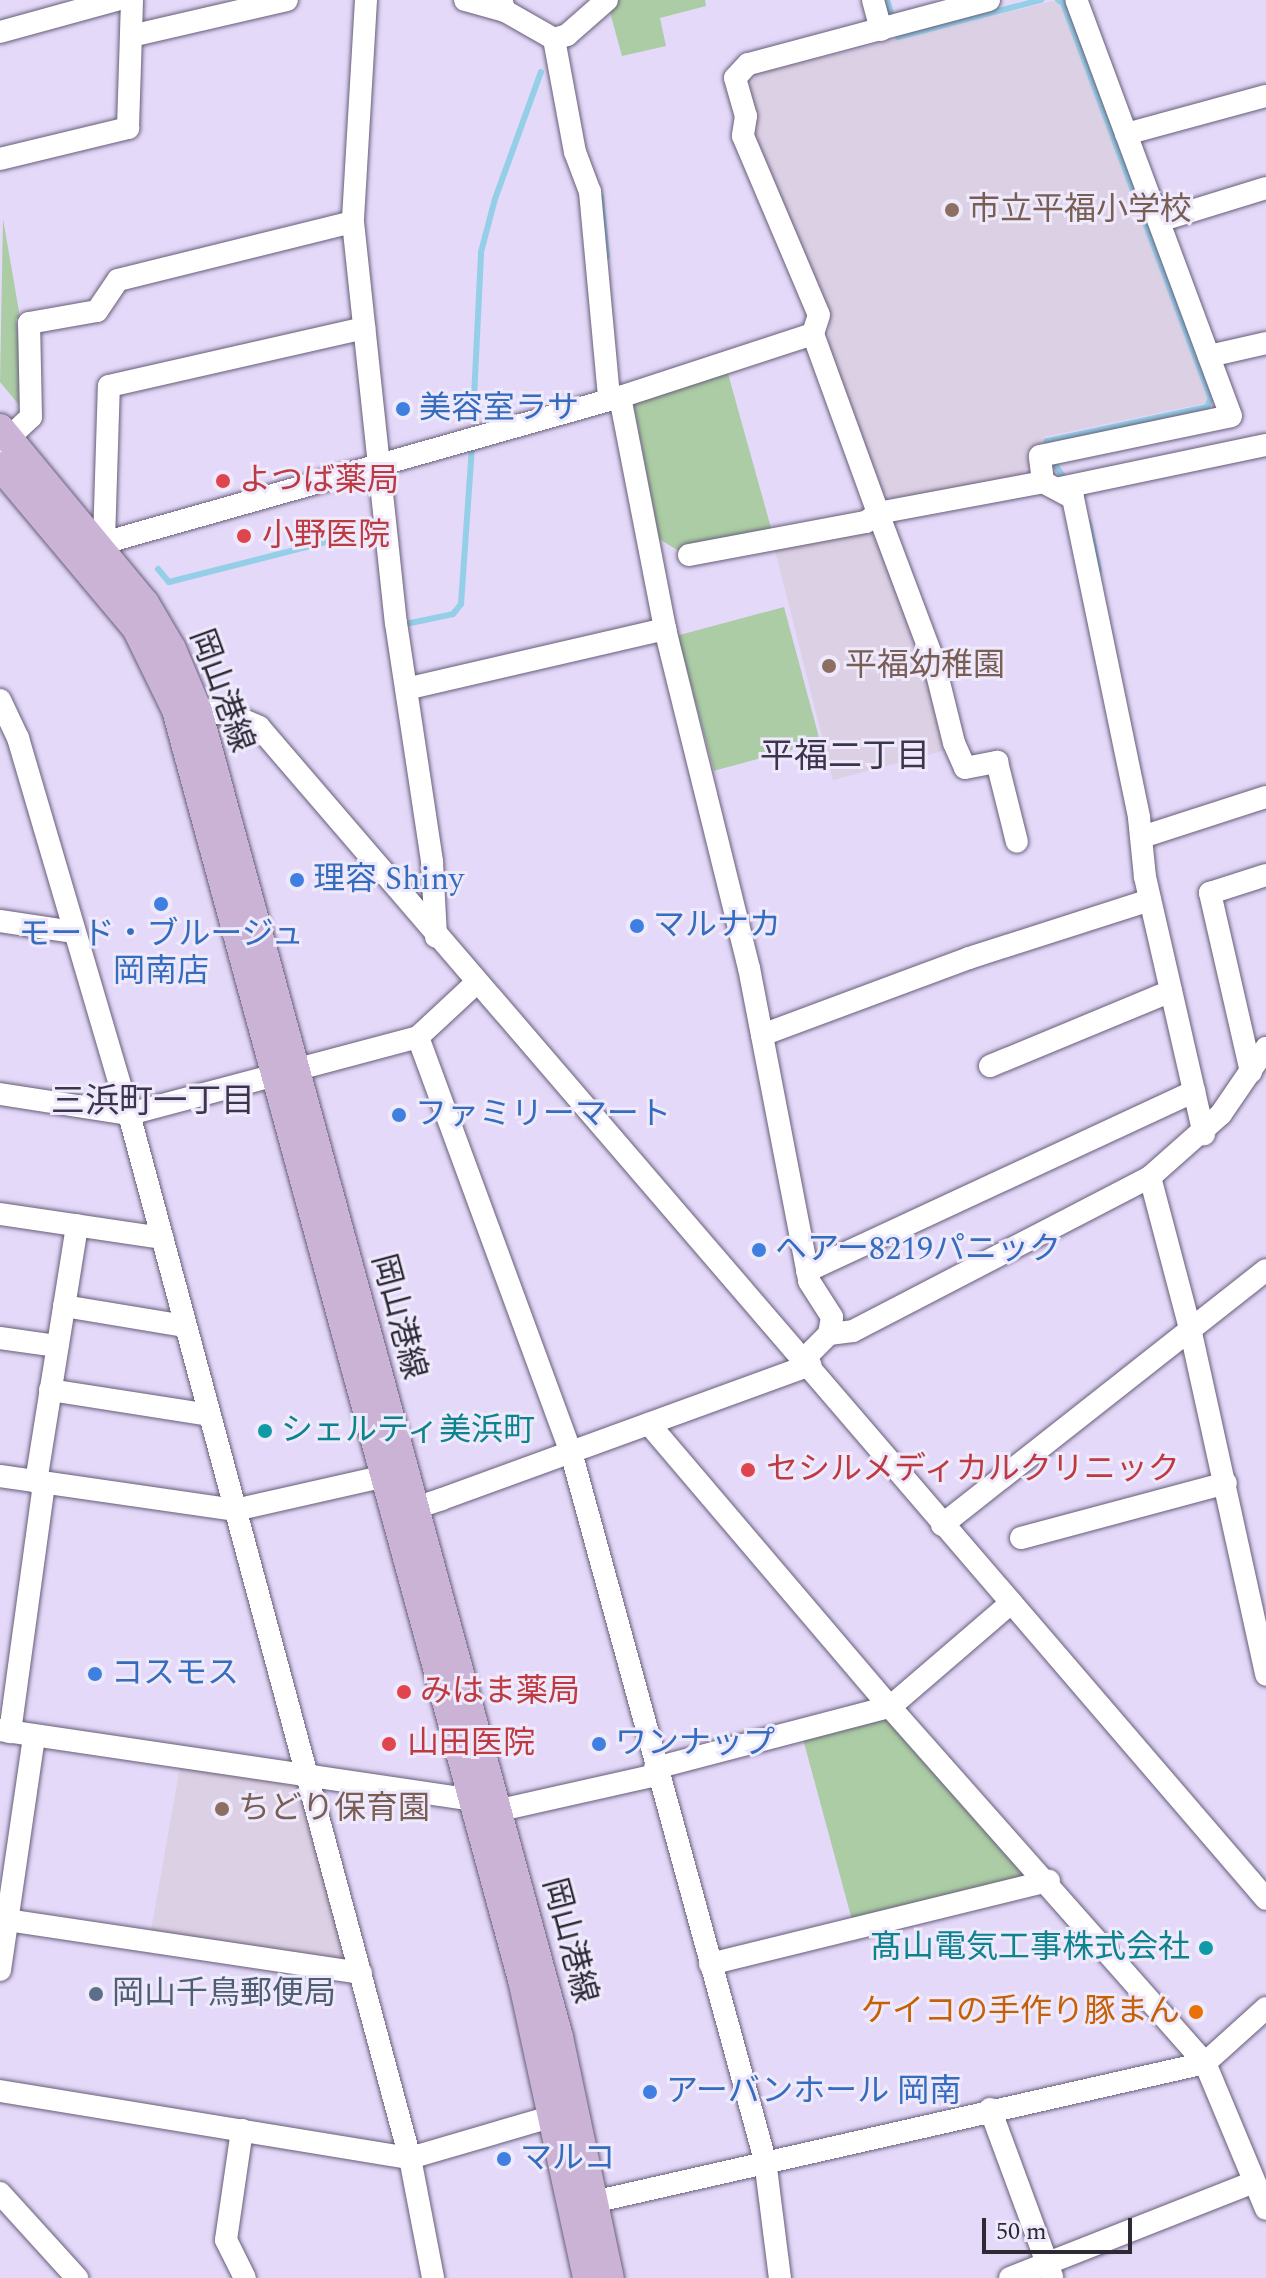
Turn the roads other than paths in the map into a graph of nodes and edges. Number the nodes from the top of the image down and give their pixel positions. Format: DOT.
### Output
graph roads {
  1 [pos="116,0"];
  2 [pos="132,0"];
  3 [pos="287,0"];
  4 [pos="366,0"];
  5 [pos="465,0"];
  6 [pos="607,0"];
  7 [pos="873,0"];
  8 [pos="989,0"];
  9 [pos="1076,0"];
  10 [pos="503,5"];
  11 [pos="891,27"];
  12 [pos="0,32"];
  13 [pos="131,36"];
  14 [pos="560,37"];
  15 [pos="1266,96"];
  16 [pos="1126,134"];
  17 [pos="0,159"];
  18 [pos="1266,188"];
  19 [pos="1159,221"];
  20 [pos="349,223"];
  21 [pos="359,329"];
  22 [pos="813,334"];
  23 [pos="1266,343"];
  24 [pos="1209,356"];
  25 [pos="615,396"];
  26 [pos="3,438"];
  27 [pos="1266,445"];
  28 [pos="379,462"];
  29 [pos="0,466"];
  30 [pos="1060,485"];
  31 [pos="878,513"];
  32 [pos="91,546"];
  33 [pos="689,555"];
  34 [pos="665,629"];
  35 [pos="410,688"];
  36 [pos="0,700"];
  37 [pos="187,710"];
  38 [pos="1266,797"];
  39 [pos="1148,836"];
  40 [pos="1017,842"];
  41 [pos="1266,875"];
  42 [pos="1150,900"];
  43 [pos="0,921"];
  44 [pos="74,932"];
  45 [pos="436,937"];
  46 [pos="475,984"];
  47 [pos="1171,991"];
  48 [pos="762,1035"];
  49 [pos="418,1037"];
  50 [pos="1266,1048"];
  51 [pos="990,1066"];
  52 [pos="284,1070"];
  53 [pos="1251,1072"];
  54 [pos="1194,1091"];
  55 [pos="0,1094"];
  56 [pos="129,1114"];
  57 [pos="1204,1134"];
  58 [pos="1150,1177"];
  59 [pos="0,1214"];
  60 [pos="77,1225"];
  61 [pos="162,1238"];
  62 [pos="1266,1270"];
  63 [pos="807,1271"];
  64 [pos="64,1306"];
  65 [pos="185,1326"];
  66 [pos="1190,1328"];
  67 [pos="829,1334"];
  68 [pos="0,1338"];
  69 [pos="57,1346"];
  70 [pos="807,1362"];
  71 [pos="50,1390"];
  72 [pos="209,1415"];
  73 [pos="649,1424"];
  74 [pos="571,1452"];
  75 [pos="0,1476"];
  76 [pos="40,1482"];
  77 [pos="1226,1483"];
  78 [pos="400,1492"];
  79 [pos="235,1510"];
  80 [pos="942,1525"];
  81 [pos="1021,1538"];
  82 [pos="1011,1603"];
  83 [pos="1266,1675"];
  84 [pos="890,1707"];
  85 [pos="5,1731"];
  86 [pos="34,1736"];
  87 [pos="656,1772"];
  88 [pos="305,1776"];
  89 [pos="486,1805"];
  90 [pos="1049,1881"];
  91 [pos="1266,1899"];
  92 [pos="4,1919"];
  93 [pos="710,1964"];
  94 [pos="0,1970"];
  95 [pos="361,1973"];
  96 [pos="1266,2008"];
  97 [pos="1205,2063"];
  98 [pos="0,2091"];
  99 [pos="990,2109"];
  100 [pos="566,2113"];
  101 [pos="242,2130"];
  102 [pos="410,2158"];
  103 [pos="765,2160"];
  104 [pos="1257,2174"];
  105 [pos="0,2193"];
  106 [pos="585,2204"];
  107 [pos="1266,2209"];
  108 [pos="1050,2271"];
  109 [pos="77,2278"];
  110 [pos="245,2278"];
  111 [pos="433,2278"];
  112 [pos="587,2278"];
  113 [pos="610,2278"];
  114 [pos="780,2278"];
  115 [pos="1010,2278"];
  1 -- 12 [label="street"];
  2 -- 13 [label="street"];
  3 -- 13 [label="street"];
  4 -- 20 [label="street"];
  5 -- 10 [label="street"];
  6 -- 14 [label="street"];
  7 -- 11 [label="street"];
  8 -- 11 [label="street"];
  9 -- 16 [label="street"];
  10 -- 14 [label="street"];
  11 -- 22 [label="street"];
  13 -- 17 [label="street"];
  14 -- 25 [label="street"];
  15 -- 16 [label="street"];
  16 -- 19 [label="street"];
  18 -- 19 [label="street"];
  19 -- 24 [label="street"];
  20 -- 21 [label="street"];
  20 -- 26 [label="street"];
  21 -- 28 [label="street"];
  21 -- 32 [label="street"];
  22 -- 25 [label="street"];
  22 -- 31 [label="street"];
  23 -- 24 [label="street"];
  24 -- 30 [label="street"];
  25 -- 28 [label="street"];
  25 -- 34 [label="street"];
  26 -- 32 [label="main road, 岡山港線"];
  27 -- 30 [label="street"];
  28 -- 32 [label="street"];
  28 -- 35 [label="street"];
  29 -- 32 [label="main road, 岡山港線"];
  30 -- 31 [label="street"];
  30 -- 39 [label="street"];
  31 -- 33 [label="street"];
  31 -- 40 [label="street"];
  32 -- 37 [label="main road, 岡山港線"];
  34 -- 35 [label="street"];
  34 -- 48 [label="street"];
  35 -- 45 [label="street"];
  36 -- 44 [label="street"];
  37 -- 45 [label="street"];
  37 -- 52 [label="main road, 岡山港線"];
  38 -- 39 [label="street"];
  39 -- 42 [label="street"];
  41 -- 53 [label="street"];
  42 -- 47 [label="street"];
  42 -- 48 [label="street"];
  43 -- 44 [label="street"];
  44 -- 56 [label="street"];
  45 -- 46 [label="street"];
  46 -- 49 [label="street"];
  46 -- 70 [label="street"];
  47 -- 51 [label="street"];
  47 -- 54 [label="street"];
  48 -- 63 [label="street"];
  49 -- 52 [label="street"];
  49 -- 74 [label="street"];
  50 -- 53 [label="street"];
  52 -- 56 [label="street"];
  52 -- 78 [label="main road, 岡山港線"];
  53 -- 57 [label="street"];
  54 -- 57 [label="street"];
  54 -- 63 [label="street"];
  55 -- 56 [label="street"];
  56 -- 61 [label="street"];
  57 -- 58 [label="street"];
  58 -- 66 [label="street"];
  58 -- 67 [label="street"];
  59 -- 60 [label="street"];
  60 -- 61 [label="street"];
  60 -- 64 [label="street"];
  61 -- 65 [label="street"];
  62 -- 66 [label="street"];
  63 -- 67 [label="street"];
  64 -- 65 [label="street"];
  64 -- 69 [label="street"];
  65 -- 72 [label="street"];
  66 -- 77 [label="street"];
  66 -- 80 [label="street"];
  67 -- 70 [label="street"];
  68 -- 69 [label="street"];
  69 -- 71 [label="street"];
  70 -- 73 [label="street"];
  70 -- 80 [label="street"];
  71 -- 72 [label="street"];
  71 -- 76 [label="street"];
  72 -- 79 [label="street"];
  73 -- 74 [label="street"];
  73 -- 84 [label="street"];
  74 -- 78 [label="street"];
  74 -- 87 [label="street"];
  75 -- 76 [label="street"];
  76 -- 79 [label="street"];
  76 -- 85 [label="street"];
  77 -- 81 [label="street"];
  77 -- 83 [label="street"];
  78 -- 79 [label="street"];
  78 -- 89 [label="main road, 岡山港線"];
  79 -- 88 [label="street"];
  80 -- 82 [label="street"];
  82 -- 84 [label="street"];
  82 -- 91 [label="street"];
  84 -- 87 [label="street"];
  84 -- 90 [label="street"];
  85 -- 86 [label="street"];
  86 -- 88 [label="street"];
  86 -- 92 [label="street"];
  87 -- 89 [label="street"];
  87 -- 93 [label="street"];
  88 -- 89 [label="street"];
  88 -- 95 [label="street"];
  89 -- 100 [label="main road, 岡山港線"];
  90 -- 93 [label="street"];
  90 -- 97 [label="street"];
  92 -- 94 [label="street"];
  92 -- 95 [label="street"];
  93 -- 103 [label="street"];
  95 -- 102 [label="street"];
  96 -- 97 [label="street"];
  97 -- 99 [label="street"];
  97 -- 104 [label="street"];
  98 -- 101 [label="street"];
  99 -- 103 [label="street"];
  99 -- 108 [label="street"];
  100 -- 102 [label="street"];
  100 -- 106 [label="main road, 岡山港線"];
  101 -- 102 [label="street"];
  101 -- 110 [label="street"];
  102 -- 111 [label="street"];
  103 -- 106 [label="street"];
  103 -- 114 [label="street"];
  104 -- 107 [label="street"];
  104 -- 108 [label="street"];
  105 -- 109 [label="street"];
  106 -- 112 [label="main road, 岡山港線"];
  106 -- 113 [label="main road, 岡山港線"];
  108 -- 115 [label="street"];
}
